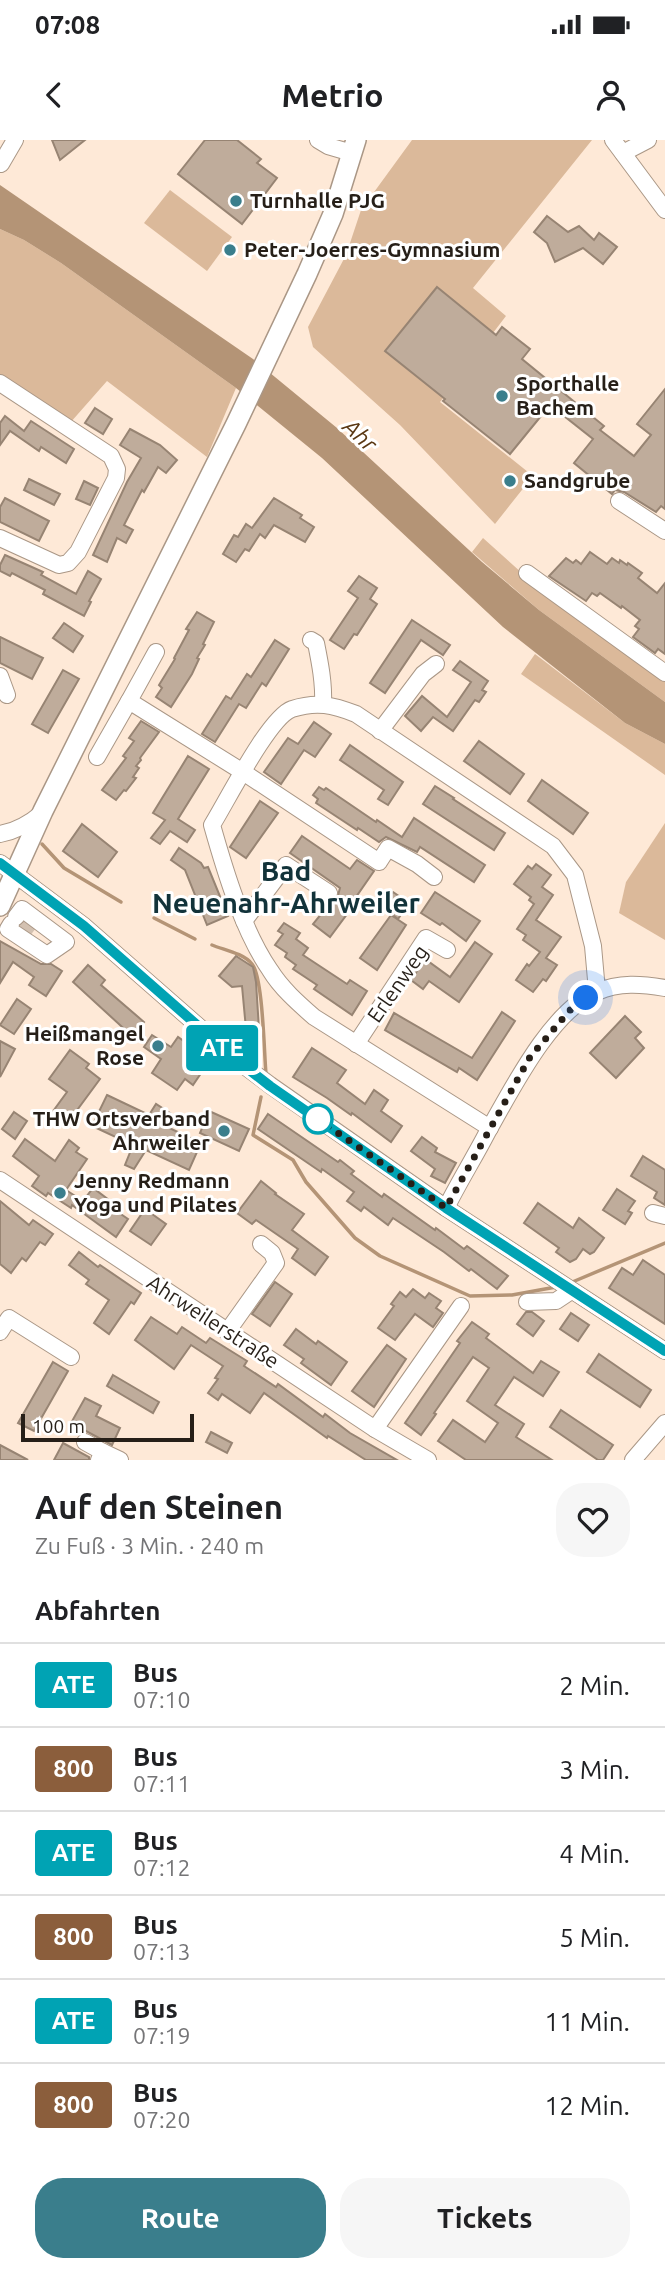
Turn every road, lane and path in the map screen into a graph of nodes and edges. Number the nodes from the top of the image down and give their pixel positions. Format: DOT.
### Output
graph roads {
  1 [pos="15,140"];
  2 [pos="317,140"];
  3 [pos="648,140"];
  4 [pos="354,147"];
  5 [pos="618,147"];
  6 [pos="1,164"];
  7 [pos="665,210"];
  8 [pos="0,383"];
  9 [pos="620,501"];
  10 [pos="665,531"];
  11 [pos="0,538"];
  12 [pos="527,573"];
  13 [pos="311,640"];
  14 [pos="156,652"];
  15 [pos="436,664"];
  16 [pos="665,673"];
  17 [pos="0,676"];
  18 [pos="7,695"];
  19 [pos="129,701"];
  20 [pos="323,704"];
  21 [pos="380,731"];
  22 [pos="97,757"];
  23 [pos="243,772"];
  24 [pos="43,811"];
  25 [pos="0,834"];
  26 [pos="8,869"];
  27 [pos="434,877"];
  28 [pos="330,893"];
  29 [pos="244,920"];
  30 [pos="84,926"];
  31 [pos="25,927"];
  32 [pos="66,942"];
  33 [pos="447,950"];
  34 [pos="665,988"];
  35 [pos="597,991"];
  36 [pos="356,1044"];
  37 [pos="490,1128"];
  38 [pos="0,1180"];
  39 [pos="446,1208"];
  40 [pos="261,1244"];
  41 [pos="566,1287"];
  42 [pos="527,1302"];
  43 [pos="461,1306"];
  44 [pos="4,1315"];
  45 [pos="0,1332"];
  46 [pos="228,1332"];
  47 [pos="665,1351"];
  48 [pos="71,1357"];
  49 [pos="665,1423"];
  50 [pos="375,1429"];
  51 [pos="85,1442"];
  52 [pos="101,1456"];
  53 [pos="120,1460"];
  54 [pos="428,1460"];
  55 [pos="633,1460"];
  1 -- 6 [label="street"];
  2 -- 4 [label="street"];
  3 -- 5 [label="street"];
  4 -- 24 [label="main road"];
  5 -- 7 [label="street"];
  8 -- 11 [label="street"];
  9 -- 10 [label="street"];
  12 -- 16 [label="street"];
  13 -- 20 [label="street"];
  14 -- 19 [label="street"];
  15 -- 21 [label="street"];
  17 -- 18 [label="street"];
  19 -- 22 [label="street"];
  19 -- 23 [label="street"];
  20 -- 21 [label="street"];
  20 -- 23 [label="street"];
  21 -- 35 [label="street"];
  23 -- 27 [label="street"];
  23 -- 29 [label="street"];
  24 -- 25 [label="street"];
  24 -- 26 [label="main road"];
  26 -- 30 [label="street"];
  26 -- 31 [label="main road"];
  28 -- 29 [label="street"];
  29 -- 36 [label="street"];
  30 -- 32 [label="street"];
  30 -- 39 [label="street"];
  31 -- 32 [label="street"];
  31 -- 32 [label="street"];
  33 -- 36 [label="street, Erlenweg"];
  34 -- 35 [label="street"];
  35 -- 37 [label="street"];
  36 -- 37 [label="street"];
  37 -- 39 [label="street"];
  38 -- 46 [label="street, Ahrweilerstraße"];
  39 -- 41 [label="street"];
  40 -- 46 [label="street"];
  41 -- 42 [label="street"];
  41 -- 47 [label="street"];
  43 -- 50 [label="street"];
  44 -- 45 [label="street"];
  44 -- 48 [label="street"];
  46 -- 50 [label="street, Ahrweilerstraße"];
  49 -- 55 [label="street"];
  50 -- 54 [label="street, Ahrweilerstraße"];
  51 -- 52 [label="street"];
  52 -- 53 [label="street"];
}
